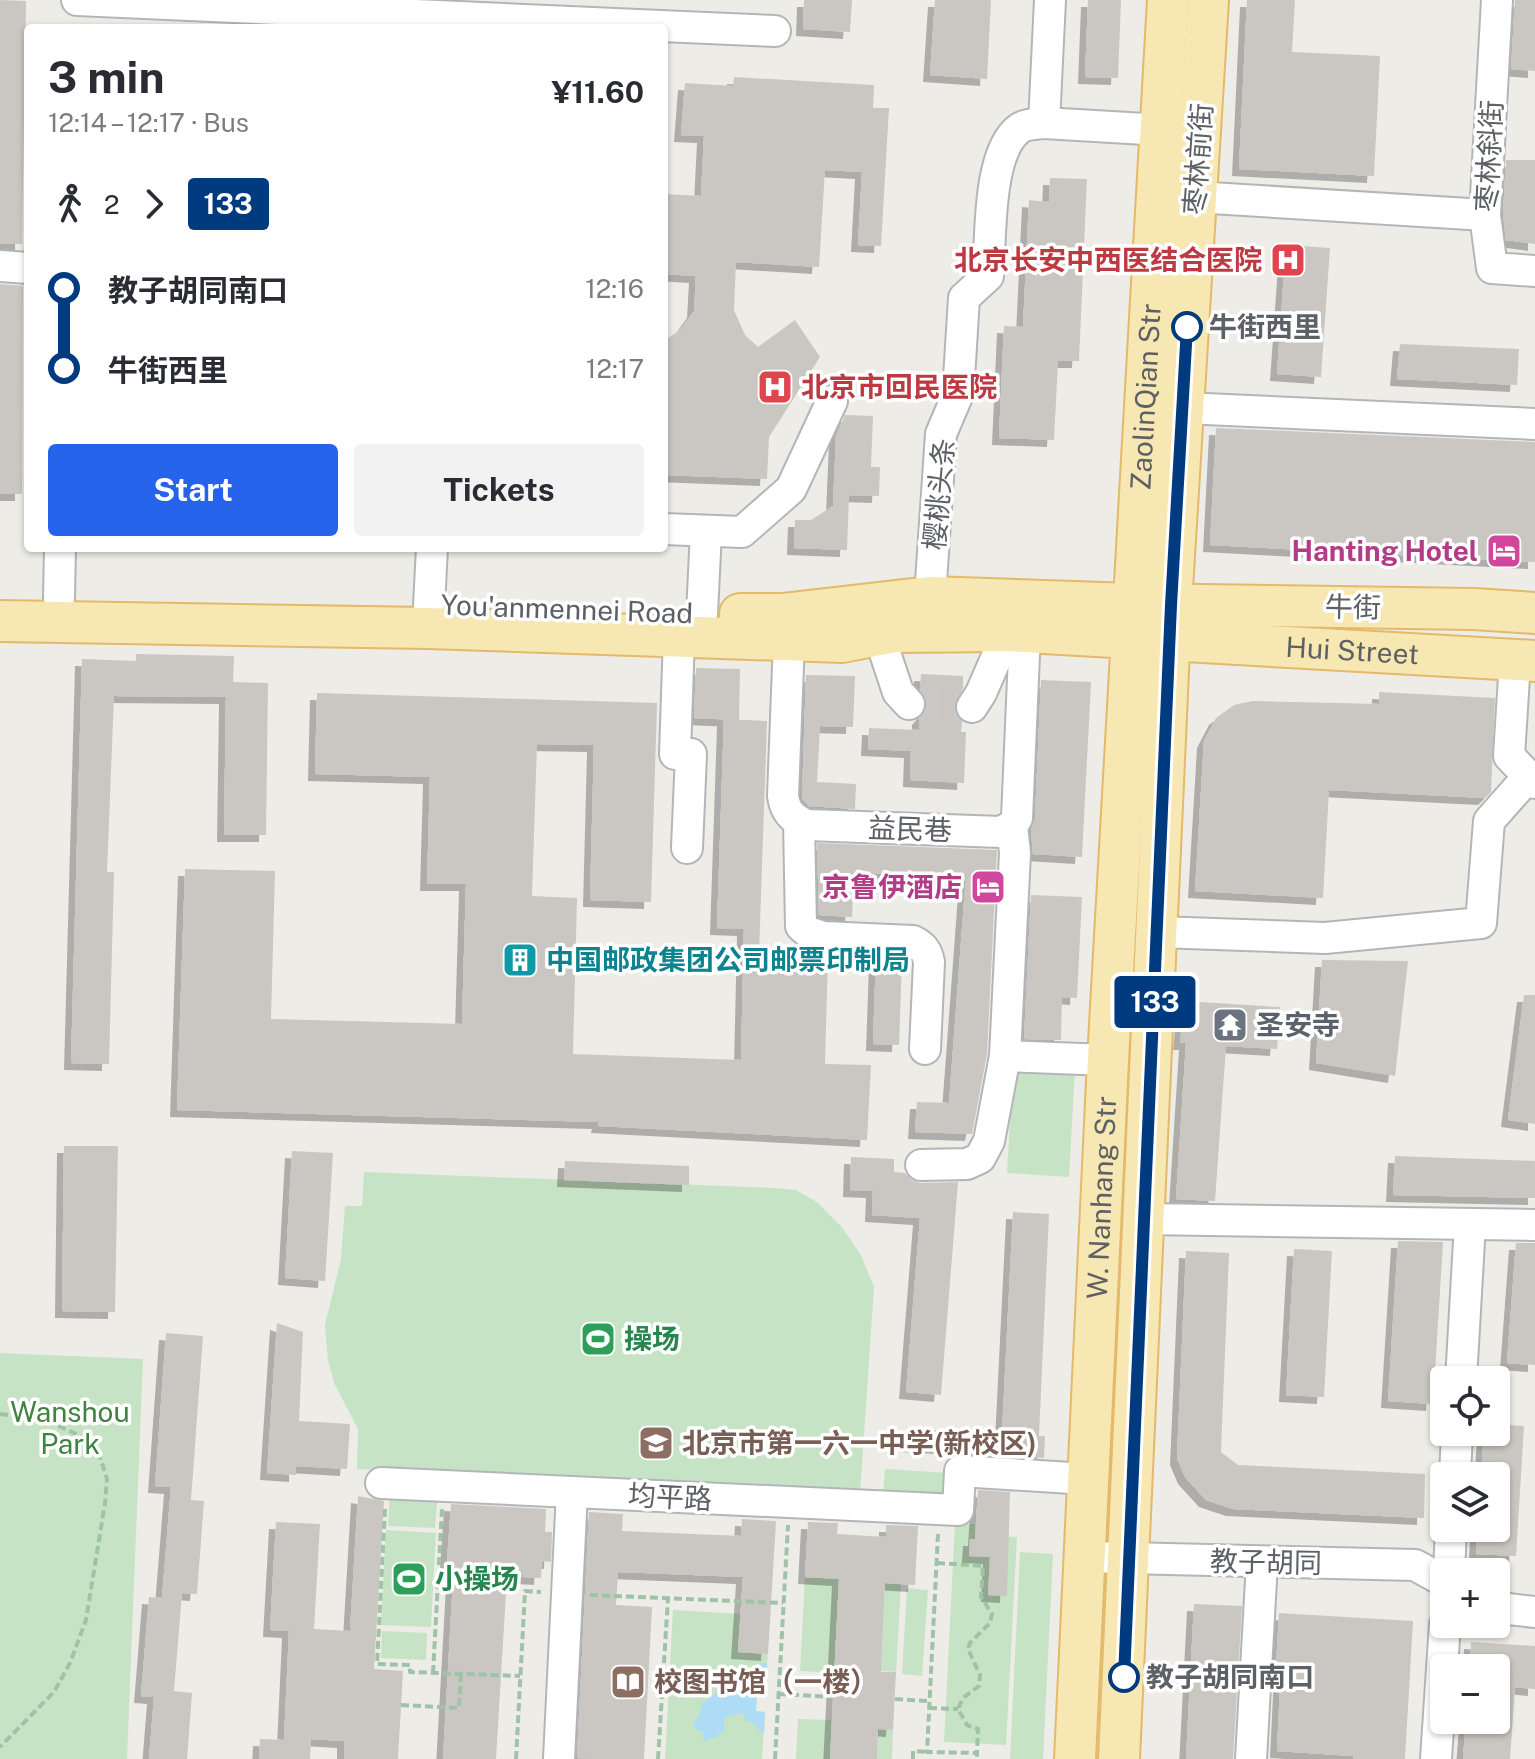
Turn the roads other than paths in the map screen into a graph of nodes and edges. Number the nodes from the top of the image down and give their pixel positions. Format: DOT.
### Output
graph roads {
  1 [pos="77,0"];
  2 [pos="1050,0"];
  3 [pos="1168,0"];
  4 [pos="1208,0"];
  5 [pos="1497,0"];
  6 [pos="307,6"];
  7 [pos="463,15"];
  8 [pos="76,24"];
  9 [pos="638,24"];
  10 [pos="668,26"];
  11 [pos="775,31"];
  12 [pos="1044,123"];
  13 [pos="1162,130"];
  14 [pos="1195,197"];
  15 [pos="1485,215"];
  16 [pos="0,266"];
  17 [pos="24,268"];
  18 [pos="1535,271"];
  19 [pos="832,401"];
  20 [pos="1183,408"];
  21 [pos="1535,424"];
  22 [pos="668,529"];
  23 [pos="706,531"];
  24 [pos="60,552"];
  25 [pos="432,552"];
  26 [pos="0,597"];
  27 [pos="930,597"];
  28 [pos="59,610"];
  29 [pos="1535,613"];
  30 [pos="428,616"];
  31 [pos="0,621"];
  32 [pos="1152,621"];
  33 [pos="690,625"];
  34 [pos="1017,632"];
  35 [pos="879,635"];
  36 [pos="789,640"];
  37 [pos="1525,661"];
  38 [pos="909,704"];
  39 [pos="972,707"];
  40 [pos="1531,780"];
  41 [pos="799,822"];
  42 [pos="1012,826"];
  43 [pos="687,848"];
  44 [pos="1158,932"];
  45 [pos="925,1049"];
  46 [pos="1005,1056"];
  47 [pos="1108,1060"];
  48 [pos="921,1165"];
  49 [pos="1145,1219"];
  50 [pos="1470,1224"];
  51 [pos="1535,1225"];
  52 [pos="1462,1366"];
  53 [pos="1087,1479"];
  54 [pos="384,1483"];
  55 [pos="572,1492"];
  56 [pos="1084,1557"];
  57 [pos="1130,1559"];
  58 [pos="1262,1562"];
  59 [pos="1430,1573"];
  60 [pos="1510,1609"];
  61 [pos="1535,1612"];
  62 [pos="1444,1638"];
  63 [pos="559,1759"];
  64 [pos="1075,1759"];
  65 [pos="1119,1759"];
  66 [pos="1251,1759"];
  67 [pos="1436,1759"];
  1 -- 6 [label="street"];
  1 -- 8 [label="street"];
  2 -- 12 [label="street"];
  3 -- 13 [label="main road, ZaolinQian Str"];
  4 -- 14 [label="main road, 枣林前街"];
  5 -- 15 [label="street, 枣林斜街"];
  6 -- 7 [label="street"];
  7 -- 9 [label="street"];
  10 -- 11 [label="street"];
  12 -- 13 [label="street"];
  12 -- 27 [label="street, 樱桃头条"];
  13 -- 32 [label="main road, ZaolinQian Str"];
  14 -- 15 [label="street"];
  14 -- 20 [label="main road, 枣林前街"];
  15 -- 18 [label="street, 枣林斜街"];
  16 -- 17 [label="street"];
  19 -- 23 [label="street"];
  20 -- 21 [label="street"];
  20 -- 32 [label="main road, 枣林前街"];
  22 -- 23 [label="street"];
  23 -- 33 [label="street"];
  24 -- 28 [label="street"];
  25 -- 30 [label="street"];
  26 -- 28 [label="main road, You'anmennei Road"];
  27 -- 32 [label="main road, You'anmennei Road"];
  27 -- 33 [label="main road, You'anmennei Road"];
  28 -- 30 [label="main road, You'anmennei Road"];
  28 -- 31 [label="main road, You'anmennei Road"];
  29 -- 32 [label="main road, 牛街"];
  30 -- 33 [label="main road, You'anmennei Road"];
  32 -- 34 [label="main road, You'anmennei Road"];
  32 -- 37 [label="main road, Hui Street"];
  32 -- 44 [label="main road"];
  32 -- 47 [label="main road, W. Nanhang Str"];
  33 -- 36 [label="main road, You'anmennei Road"];
  33 -- 43 [label="street"];
  34 -- 35 [label="main road, You'anmennei Road"];
  34 -- 39 [label="street"];
  34 -- 42 [label="street"];
  35 -- 36 [label="main road, You'anmennei Road"];
  35 -- 38 [label="street"];
  36 -- 41 [label="street"];
  37 -- 40 [label="street"];
  40 -- 44 [label="street"];
  41 -- 42 [label="street, 益民巷"];
  41 -- 45 [label="street"];
  42 -- 46 [label="street"];
  44 -- 49 [label="main road"];
  46 -- 47 [label="street"];
  46 -- 48 [label="street"];
  47 -- 53 [label="main road, W. Nanhang Str"];
  49 -- 50 [label="street"];
  49 -- 57 [label="main road"];
  50 -- 51 [label="street"];
  50 -- 52 [label="street"];
  53 -- 55 [label="street, 均平路"];
  53 -- 56 [label="main road, W. Nanhang Str"];
  54 -- 55 [label="street, 均平路"];
  55 -- 63 [label="street"];
  56 -- 57 [label="street, 教子胡同"];
  56 -- 64 [label="main road, W. Nanhang Str"];
  57 -- 58 [label="street, 教子胡同"];
  57 -- 65 [label="main road"];
  58 -- 59 [label="street, 教子胡同"];
  58 -- 66 [label="street"];
  60 -- 61 [label="street"];
  62 -- 67 [label="street"];
}
